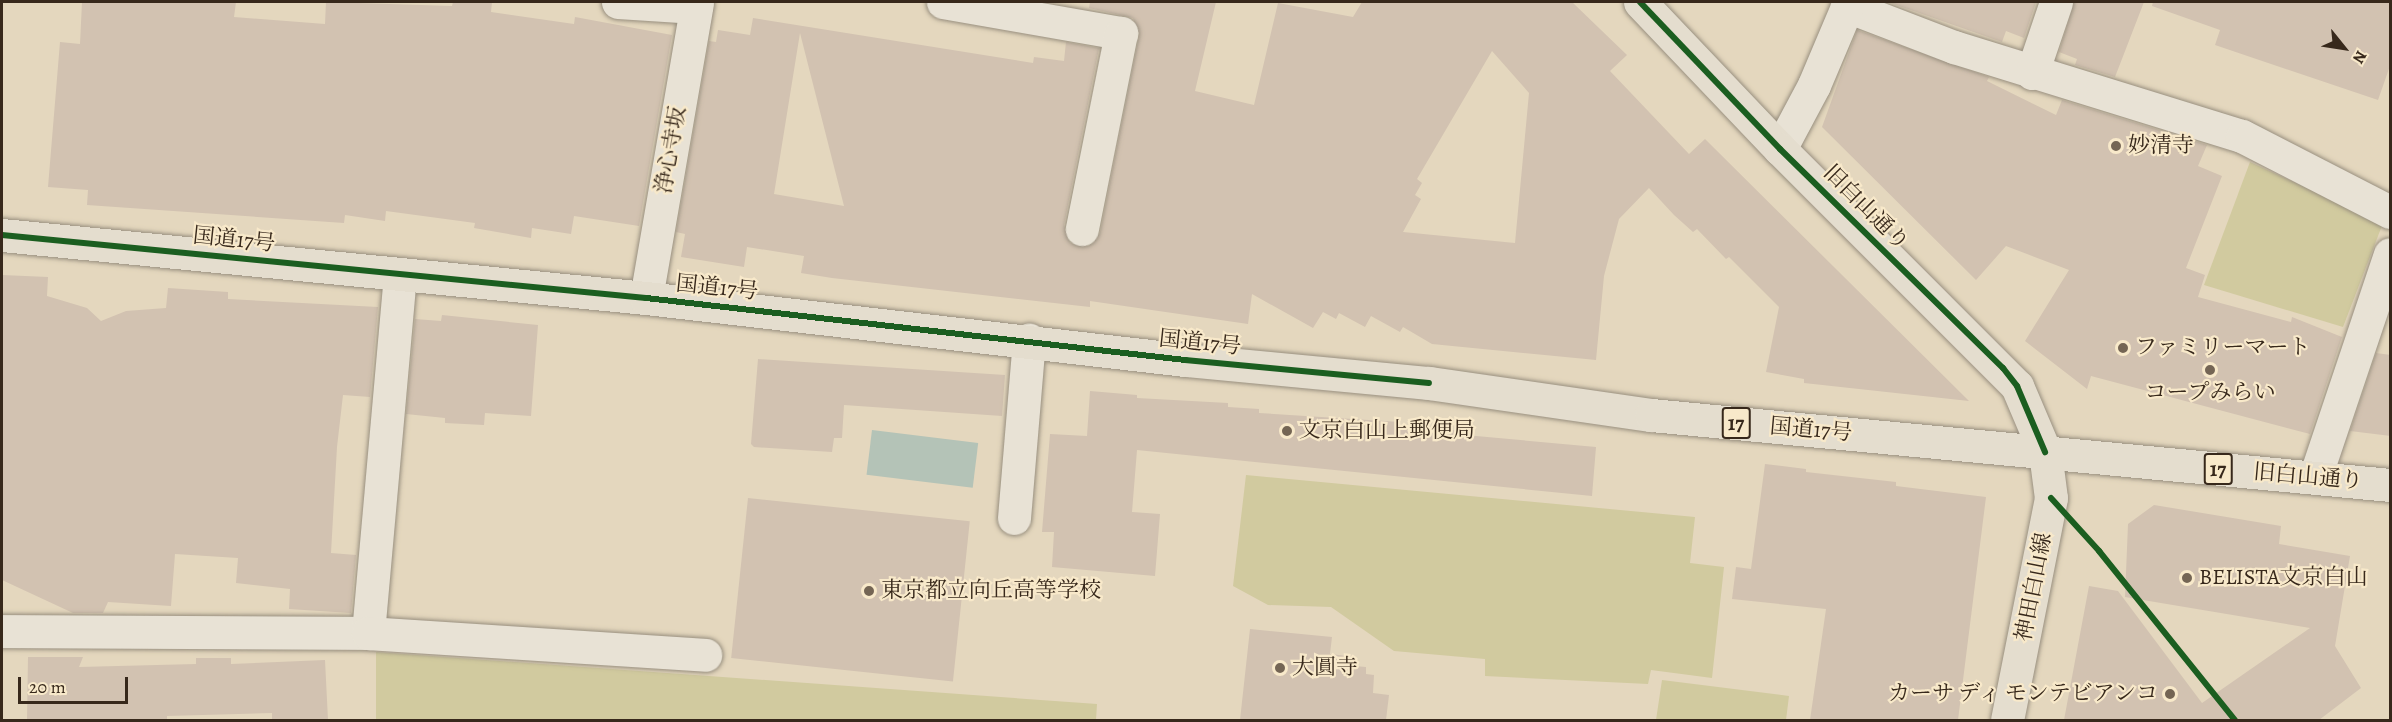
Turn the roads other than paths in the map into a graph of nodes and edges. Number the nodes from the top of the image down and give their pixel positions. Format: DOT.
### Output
graph roads {
  1 [pos="618,2"];
  2 [pos="943,2"];
  3 [pos="1640,2"];
  4 [pos="2056,2"];
  5 [pos="696,4"];
  6 [pos="1848,4"];
  7 [pos="2032,73"];
  8 [pos="1780,149"];
  9 [pos="2391,212"];
  10 [pos="1082,229"];
  11 [pos="2,235"];
  12 [pos="2391,254"];
  13 [pos="400,275"];
  14 [pos="646,298"];
  15 [pos="1029,340"];
  16 [pos="2045,452"];
  17 [pos="2315,477"];
  18 [pos="2391,485"];
  19 [pos="1014,518"];
  20 [pos="2,631"];
  21 [pos="368,633"];
  22 [pos="705,655"];
  23 [pos="2007,720"];
  1 -- 5 [label="street"];
  2 -- 10 [label="street"];
  3 -- 8 [label="main road, 旧白山通り"];
  4 -- 7 [label="street"];
  5 -- 14 [label="street, 浄心寺坂"];
  6 -- 7 [label="street"];
  6 -- 8 [label="street"];
  7 -- 9 [label="street"];
  8 -- 16 [label="main road, 旧白山通り"];
  11 -- 13 [label="main road, 国道17号 / 17"];
  12 -- 17 [label="street"];
  13 -- 14 [label="main road, 国道17号 / 17"];
  13 -- 21 [label="street"];
  14 -- 15 [label="main road, 国道17号 / 17"];
  15 -- 16 [label="main road, 国道17号 / 17"];
  15 -- 19 [label="street"];
  16 -- 17 [label="main road, 旧白山通り / 17"];
  16 -- 23 [label="main road, 神田白山線"];
  17 -- 18 [label="main road, 旧白山通り / 17"];
  20 -- 21 [label="street"];
  21 -- 22 [label="street"];
}
